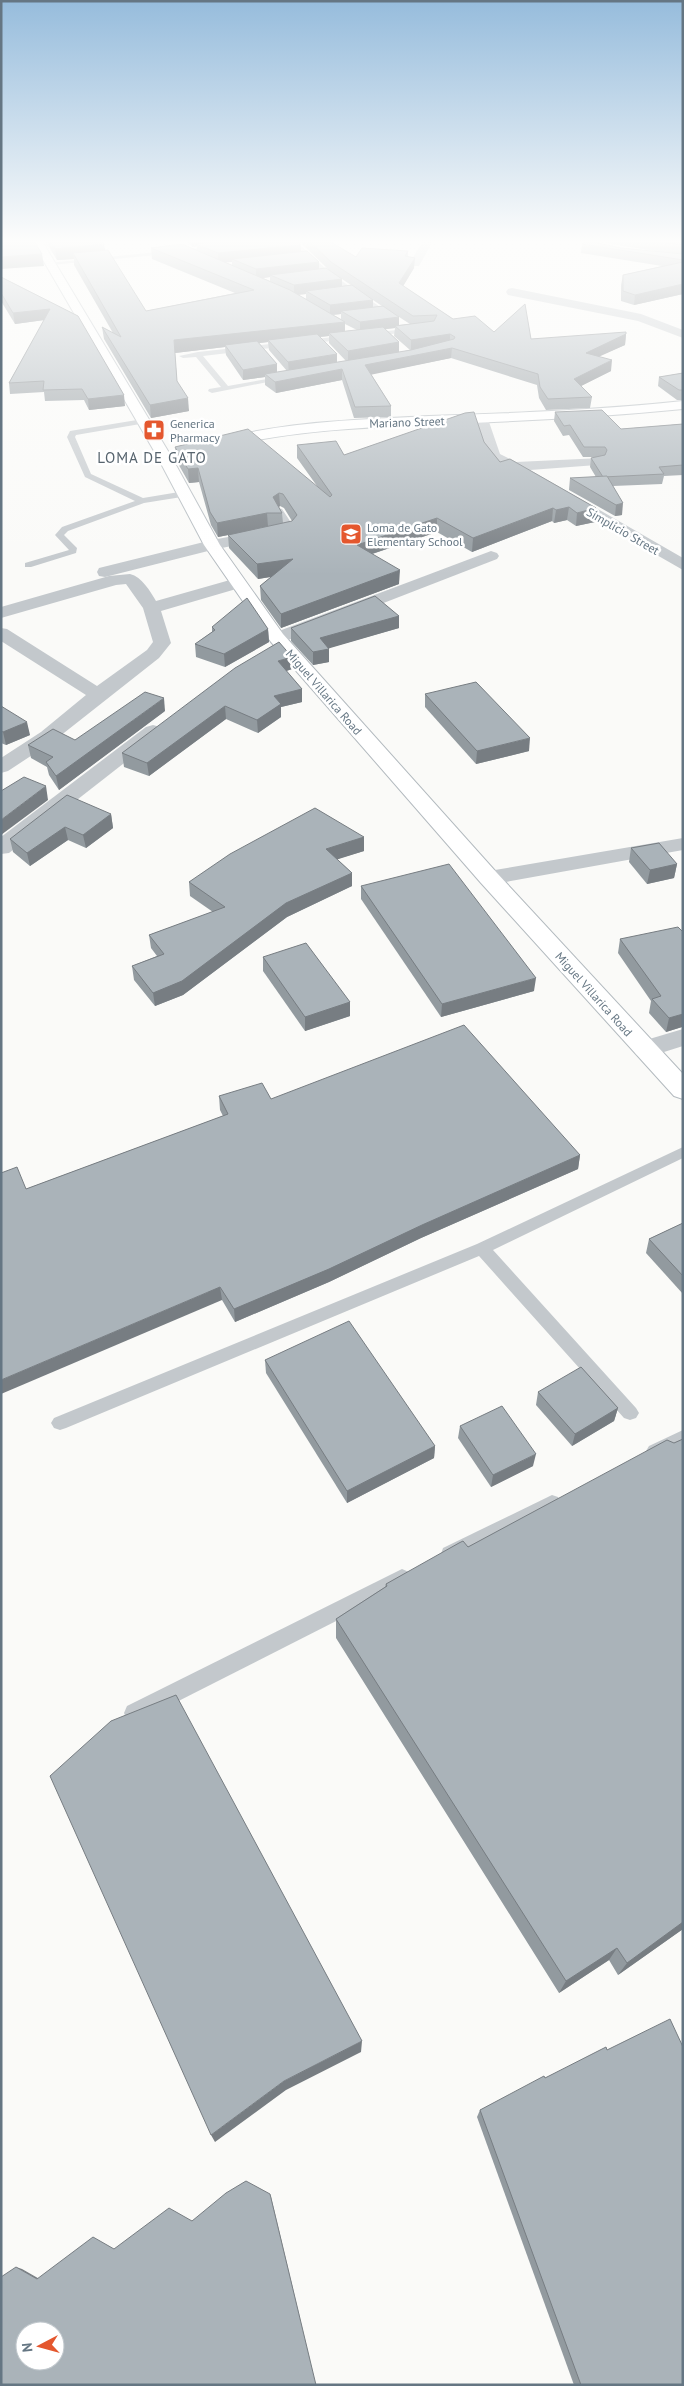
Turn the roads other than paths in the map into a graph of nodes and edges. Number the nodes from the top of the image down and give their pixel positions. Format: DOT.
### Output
graph roads {
  1 [pos="103,352"];
  2 [pos="224,352"];
  3 [pos="198,354"];
  4 [pos="183,356"];
  5 [pos="278,371"];
  6 [pos="295,376"];
  7 [pos="287,378"];
  8 [pos="226,388"];
  9 [pos="212,391"];
  10 [pos="683,405"];
  11 [pos="480,419"];
  12 [pos="143,421"];
  13 [pos="204,449"];
  14 [pos="597,461"];
  15 [pos="514,467"];
  16 [pos="185,494"];
  17 [pos="142,501"];
  18 [pos="279,511"];
  19 [pos="268,534"];
  20 [pos="212,545"];
  21 [pos="491,556"];
  22 [pos="28,565"];
  23 [pos="683,565"];
  24 [pos="237,583"];
  25 [pos="1,598"];
  26 [pos="151,608"];
  27 [pos="1,613"];
  28 [pos="1,633"];
  29 [pos="275,645"];
  30 [pos="98,695"];
  31 [pos="166,721"];
  32 [pos="1,768"];
  33 [pos="683,844"];
  34 [pos="1,848"];
  35 [pos="489,878"];
  36 [pos="683,1037"];
  37 [pos="645,1049"];
  38 [pos="683,1090"];
  39 [pos="683,1152"];
  40 [pos="482,1248"];
  41 [pos="630,1413"];
  42 [pos="60,1423"];
  43 [pos="683,1437"];
  44 [pos="638,1459"];
  45 [pos="568,1495"];
  46 [pos="435,1561"];
  47 [pos="417,1570"];
  48 [pos="134,1713"];
  1 -- 12 [label="main road, Miguel Villarica Road"];
  2 -- 3 [label="lane"];
  3 -- 4 [label="lane"];
  3 -- 8 [label="lane"];
  5 -- 7 [label="lane"];
  6 -- 7 [label="lane"];
  7 -- 8 [label="lane"];
  8 -- 9 [label="lane"];
  10 -- 11 [label="main road, Mariano Street"];
  11 -- 13 [label="main road, Mariano Street"];
  11 -- 15 [label="street, Simplicio Street"];
  12 -- 16 [label="main road, Miguel Villarica Road"];
  12 -- 17 [label="lane"];
  14 -- 15 [label="street"];
  15 -- 23 [label="street, Simplicio Street"];
  16 -- 17 [label="lane"];
  16 -- 20 [label="main road, Miguel Villarica Road"];
  17 -- 22 [label="lane"];
  18 -- 19 [label="lane"];
  19 -- 20 [label="street"];
  20 -- 24 [label="main road, Miguel Villarica Road"];
  20 -- 25 [label="street"];
  21 -- 29 [label="street"];
  24 -- 26 [label="street"];
  24 -- 29 [label="main road, Miguel Villarica Road"];
  26 -- 27 [label="street"];
  26 -- 30 [label="street"];
  28 -- 30 [label="street"];
  29 -- 35 [label="main road, Miguel Villarica Road"];
  30 -- 32 [label="street"];
  31 -- 34 [label="street"];
  33 -- 35 [label="street"];
  35 -- 37 [label="main road, Miguel Villarica Road"];
  36 -- 37 [label="street"];
  37 -- 38 [label="main road, Miguel Villarica Road"];
  39 -- 40 [label="lane"];
  40 -- 41 [label="lane"];
  40 -- 42 [label="lane"];
  43 -- 44 [label="lane"];
  45 -- 46 [label="lane"];
  47 -- 48 [label="lane"];
}
